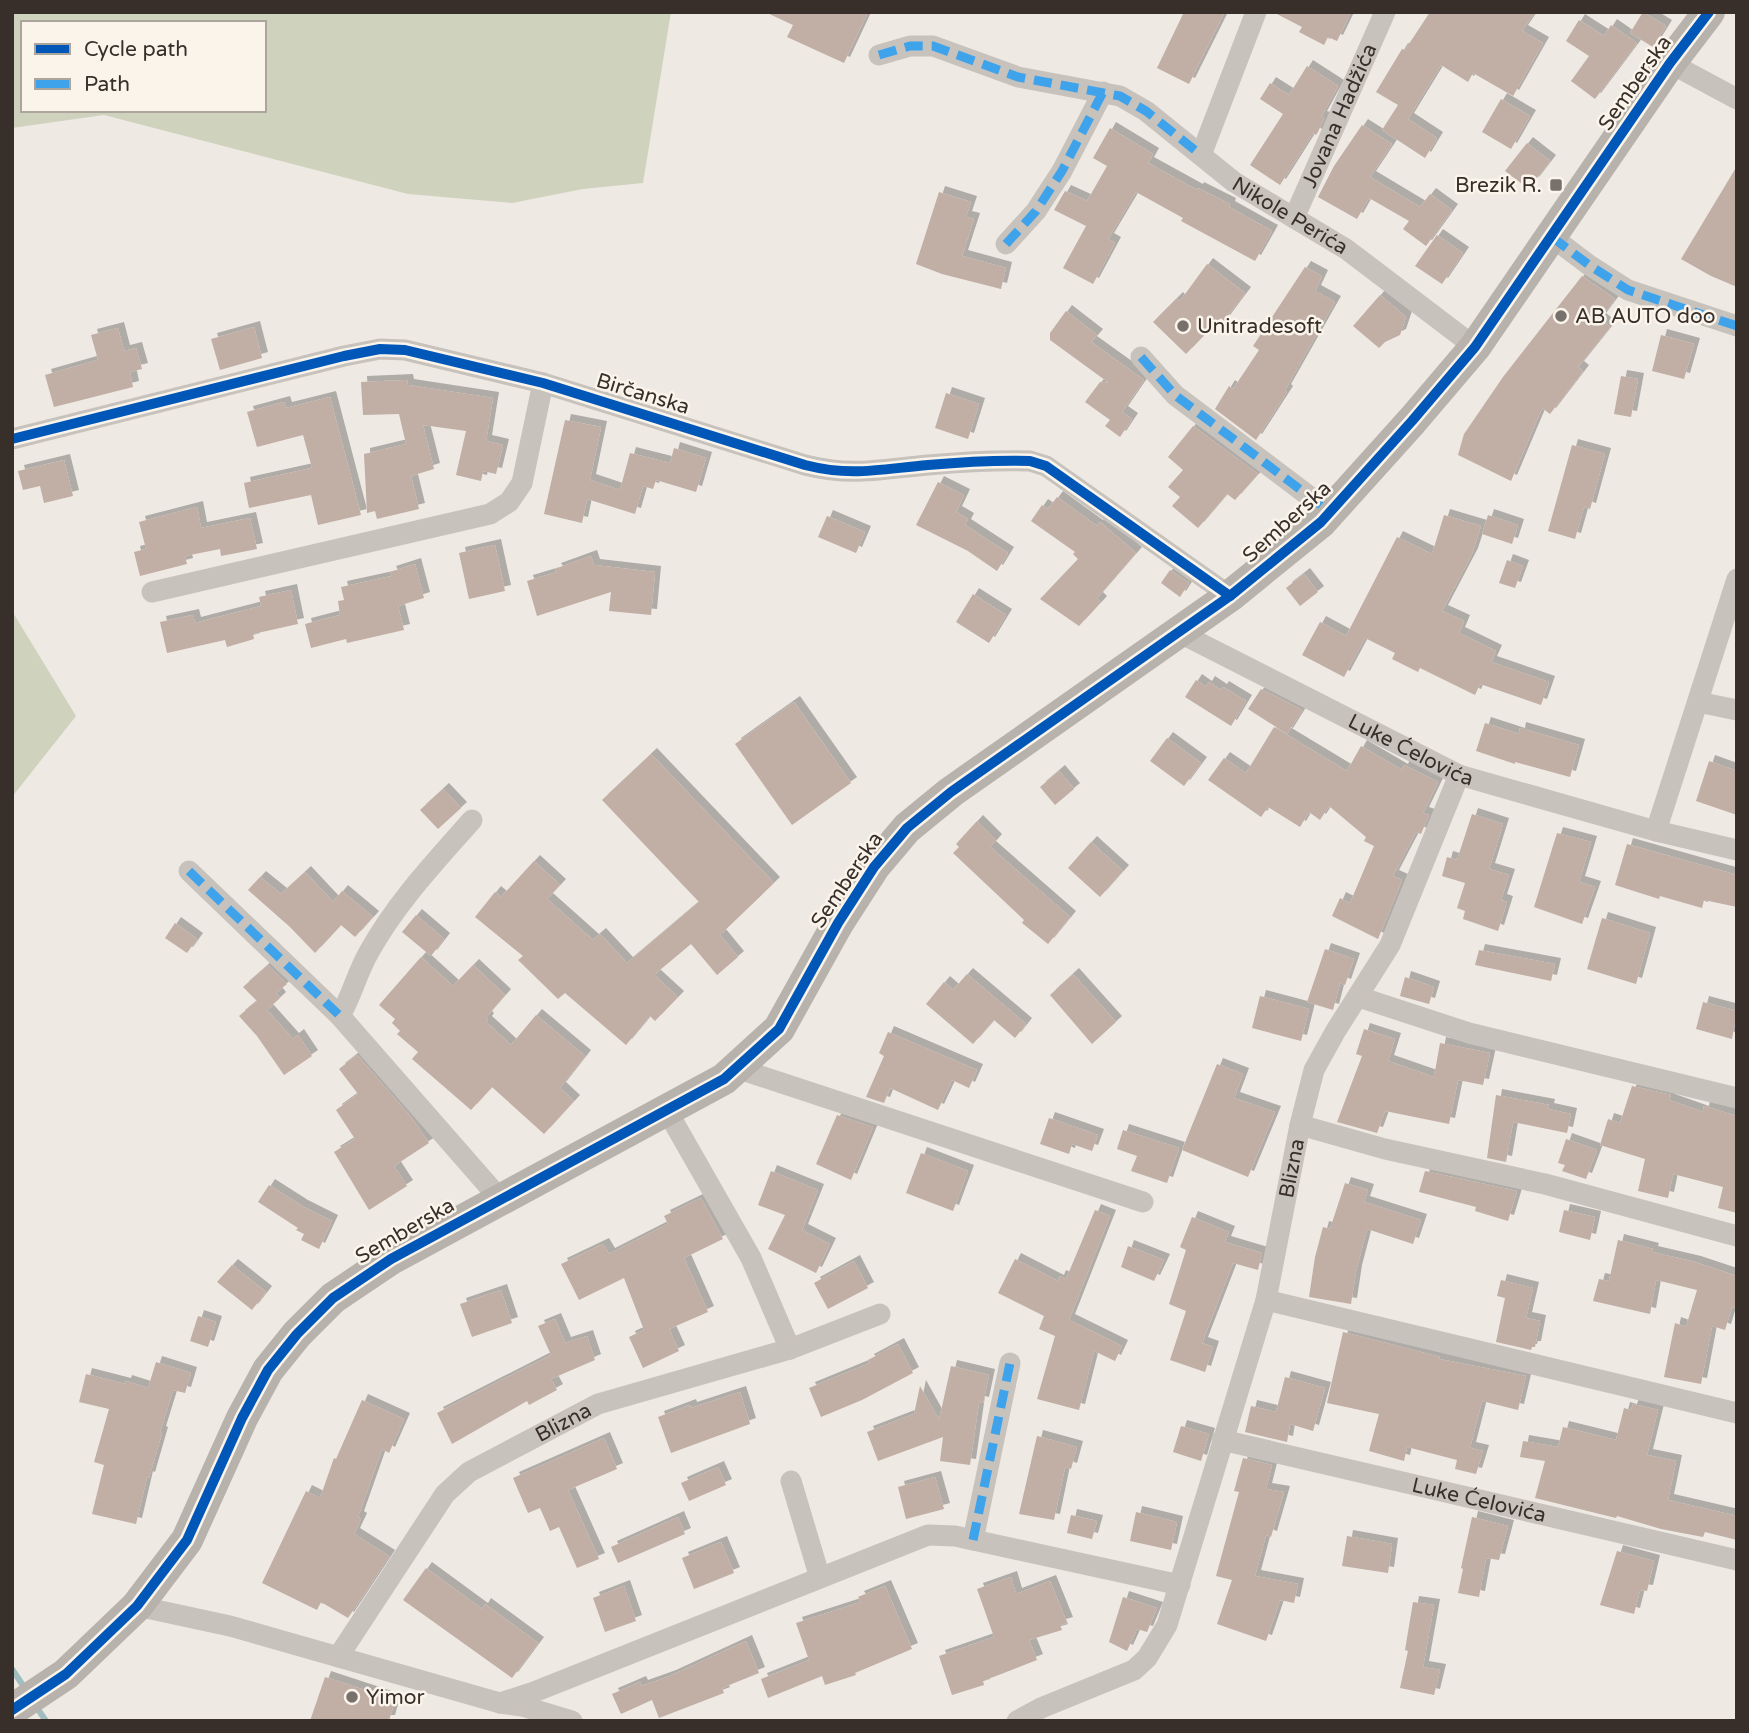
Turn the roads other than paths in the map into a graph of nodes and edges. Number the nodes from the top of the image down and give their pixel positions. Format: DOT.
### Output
graph roads {
  1 [pos="1256,12"];
  2 [pos="1384,12"];
  3 [pos="1709,12"];
  4 [pos="879,55"];
  5 [pos="1670,63"];
  6 [pos="1103,92"];
  7 [pos="1737,99"];
  8 [pos="1201,155"];
  9 [pos="1294,218"];
  10 [pos="1552,237"];
  11 [pos="1006,244"];
  12 [pos="1737,326"];
  13 [pos="1475,346"];
  14 [pos="1142,357"];
  15 [pos="543,383"];
  16 [pos="12,439"];
  17 [pos="1331,512"];
  18 [pos="1737,579"];
  19 [pos="152,592"];
  20 [pos="1230,596"];
  21 [pos="1180,633"];
  22 [pos="1698,702"];
  23 [pos="1737,710"];
  24 [pos="1459,775"];
  25 [pos="472,820"];
  26 [pos="1656,831"];
  27 [pos="1737,850"];
  28 [pos="189,871"];
  29 [pos="1359,997"];
  30 [pos="340,1016"];
  31 [pos="736,1068"];
  32 [pos="1737,1098"];
  33 [pos="666,1109"];
  34 [pos="1300,1125"];
  35 [pos="500,1199"];
  36 [pos="1143,1202"];
  37 [pos="1737,1236"];
  38 [pos="1266,1300"];
  39 [pos="880,1314"];
  40 [pos="790,1349"];
  41 [pos="1010,1363"];
  42 [pos="1737,1413"];
  43 [pos="1222,1440"];
  44 [pos="791,1481"];
  45 [pos="973,1539"];
  46 [pos="1737,1560"];
  47 [pos="820,1578"];
  48 [pos="1180,1585"];
  49 [pos="137,1606"];
  50 [pos="338,1657"];
  51 [pos="500,1703"];
  52 [pos="12,1710"];
  53 [pos="572,1721"];
  54 [pos="1017,1721"];
  1 -- 8 [label="street"];
  2 -- 9 [label="street, Jovana Hadžića"];
  3 -- 5 [label="main road, Semberska"];
  4 -- 6 [label="street, Nikole Perića"];
  5 -- 7 [label="street"];
  5 -- 10 [label="main road, Semberska"];
  6 -- 8 [label="street, Nikole Perića"];
  6 -- 11 [label="street"];
  8 -- 9 [label="street, Nikole Perića"];
  9 -- 13 [label="street, Nikole Perića"];
  10 -- 12 [label="street"];
  10 -- 13 [label="main road, Semberska"];
  13 -- 17 [label="main road, Semberska"];
  14 -- 17 [label="street, Semberska"];
  15 -- 16 [label="street, Birčanska"];
  15 -- 19 [label="street"];
  15 -- 20 [label="street, Birčanska"];
  17 -- 20 [label="main road, Semberska"];
  18 -- 22 [label="street"];
  20 -- 21 [label="main road, Semberska"];
  21 -- 24 [label="street, Luke Ćelovića"];
  21 -- 31 [label="main road, Semberska"];
  22 -- 23 [label="street"];
  22 -- 26 [label="street"];
  24 -- 26 [label="street, Luke Ćelovića"];
  24 -- 29 [label="street, Blizna"];
  25 -- 30 [label="street"];
  26 -- 27 [label="street, Luke Ćelovića"];
  28 -- 30 [label="street"];
  29 -- 32 [label="street"];
  29 -- 34 [label="street, Blizna"];
  30 -- 35 [label="street"];
  31 -- 33 [label="main road, Semberska"];
  31 -- 36 [label="street"];
  33 -- 35 [label="main road, Semberska"];
  33 -- 40 [label="street"];
  34 -- 37 [label="street"];
  34 -- 38 [label="street, Blizna"];
  35 -- 49 [label="main road, Semberska"];
  38 -- 42 [label="street"];
  38 -- 43 [label="street, Blizna"];
  39 -- 40 [label="street, Blizna"];
  40 -- 50 [label="street, Blizna"];
  41 -- 45 [label="street"];
  43 -- 46 [label="street, Luke Ćelovića"];
  43 -- 48 [label="street, Blizna"];
  44 -- 47 [label="street"];
  45 -- 47 [label="street"];
  45 -- 48 [label="street"];
  47 -- 51 [label="street"];
  48 -- 54 [label="street, Blizna"];
  49 -- 50 [label="street"];
  49 -- 52 [label="main road, Semberska"];
  50 -- 51 [label="street"];
  51 -- 53 [label="street"];
}
